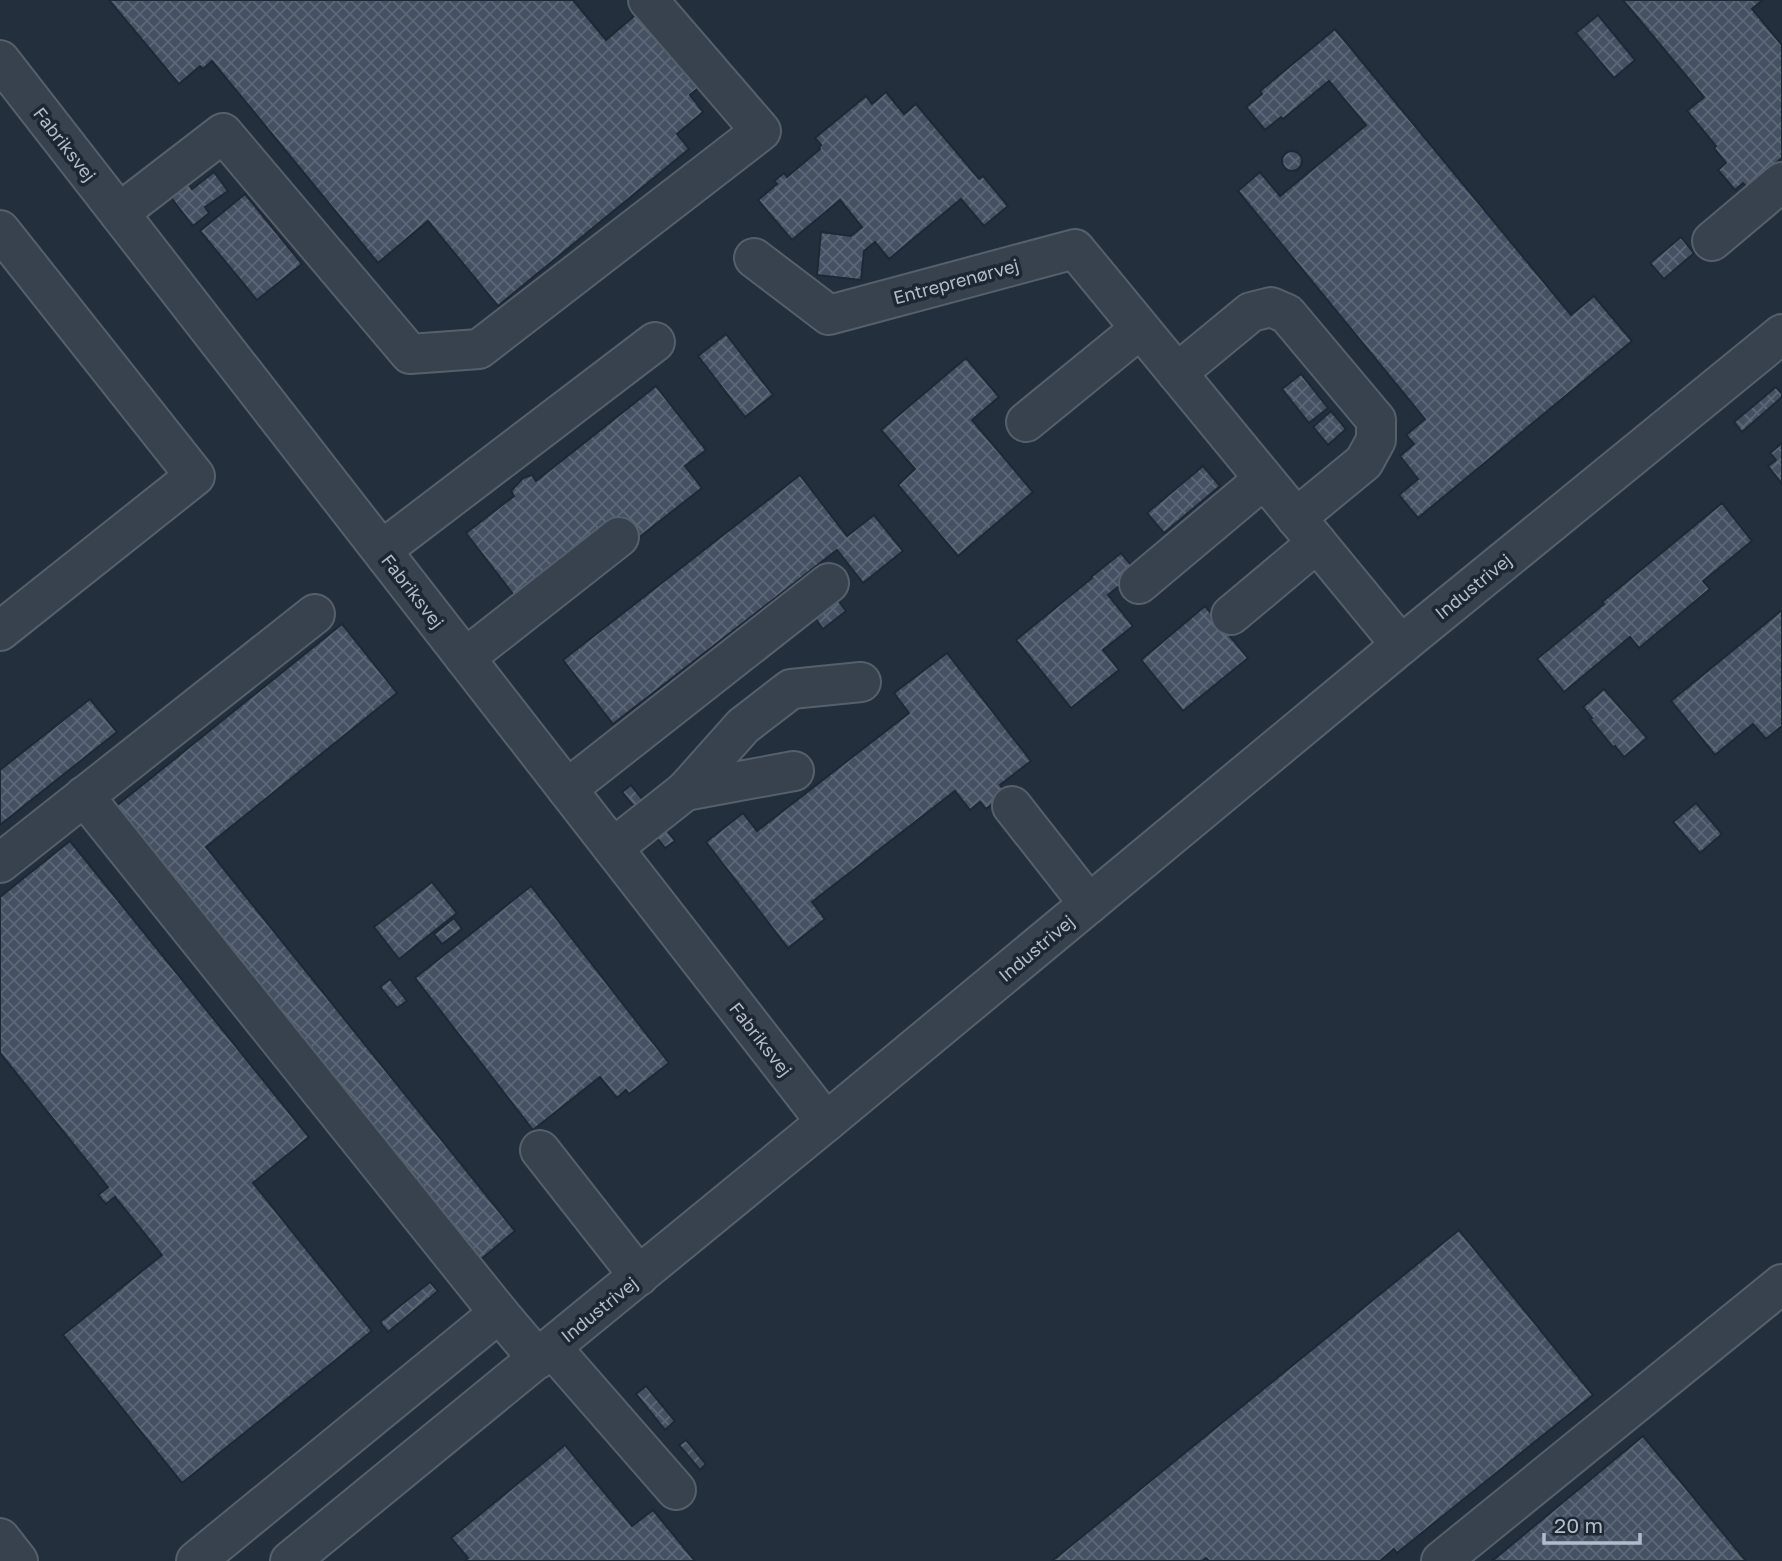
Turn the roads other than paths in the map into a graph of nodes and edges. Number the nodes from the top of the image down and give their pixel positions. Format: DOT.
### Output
graph roads {
  1 [pos="648,0"];
  2 [pos="0,60"];
  3 [pos="1782,182"];
  4 [pos="119,213"];
  5 [pos="0,230"];
  6 [pos="1712,241"];
  7 [pos="754,258"];
  8 [pos="1140,329"];
  9 [pos="1782,334"];
  10 [pos="655,342"];
  11 [pos="1177,373"];
  12 [pos="1026,422"];
  13 [pos="1264,479"];
  14 [pos="1307,531"];
  15 [pos="619,537"];
  16 [pos="382,550"];
  17 [pos="830,583"];
  18 [pos="1139,584"];
  19 [pos="315,614"];
  20 [pos="1231,615"];
  21 [pos="0,631"];
  22 [pos="1401,645"];
  23 [pos="465,658"];
  24 [pos="861,682"];
  25 [pos="794,771"];
  26 [pos="567,789"];
  27 [pos="685,791"];
  28 [pos="84,796"];
  29 [pos="1012,806"];
  30 [pos="613,848"];
  31 [pos="0,863"];
  32 [pos="1089,904"];
  33 [pos="826,1122"];
  34 [pos="540,1150"];
  35 [pos="639,1276"];
  36 [pos="1782,1284"];
  37 [pos="499,1313"];
  38 [pos="545,1353"];
  39 [pos="676,1490"];
  40 [pos="0,1538"];
  41 [pos="18,1561"];
  42 [pos="196,1561"];
  43 [pos="290,1561"];
  44 [pos="1441,1561"];
  1 -- 4 [label="street"];
  2 -- 4 [label="street, Fabriksvej"];
  3 -- 6 [label="street"];
  4 -- 16 [label="street, Fabriksvej"];
  5 -- 21 [label="street"];
  7 -- 8 [label="street, Entreprenørvej"];
  8 -- 11 [label="street, Entreprenørvej"];
  8 -- 12 [label="street"];
  9 -- 22 [label="street, Industrivej"];
  10 -- 16 [label="street"];
  11 -- 13 [label="street, Entreprenørvej"];
  11 -- 14 [label="street"];
  13 -- 14 [label="street, Entreprenørvej"];
  13 -- 18 [label="street"];
  14 -- 20 [label="street"];
  14 -- 22 [label="street, Entreprenørvej"];
  15 -- 23 [label="street"];
  16 -- 23 [label="street, Fabriksvej"];
  17 -- 26 [label="street"];
  19 -- 28 [label="street"];
  22 -- 32 [label="street, Industrivej"];
  23 -- 26 [label="street, Fabriksvej"];
  24 -- 27 [label="street"];
  25 -- 27 [label="street"];
  26 -- 30 [label="street, Fabriksvej"];
  27 -- 30 [label="street"];
  28 -- 31 [label="street"];
  28 -- 37 [label="street"];
  29 -- 32 [label="street"];
  30 -- 33 [label="street, Fabriksvej"];
  32 -- 33 [label="street, Industrivej"];
  33 -- 35 [label="street, Industrivej"];
  34 -- 35 [label="street"];
  35 -- 38 [label="street, Industrivej"];
  36 -- 44 [label="street"];
  37 -- 38 [label="street"];
  37 -- 42 [label="street"];
  38 -- 39 [label="street"];
  38 -- 43 [label="street, Industrivej"];
  40 -- 41 [label="street"];
}
